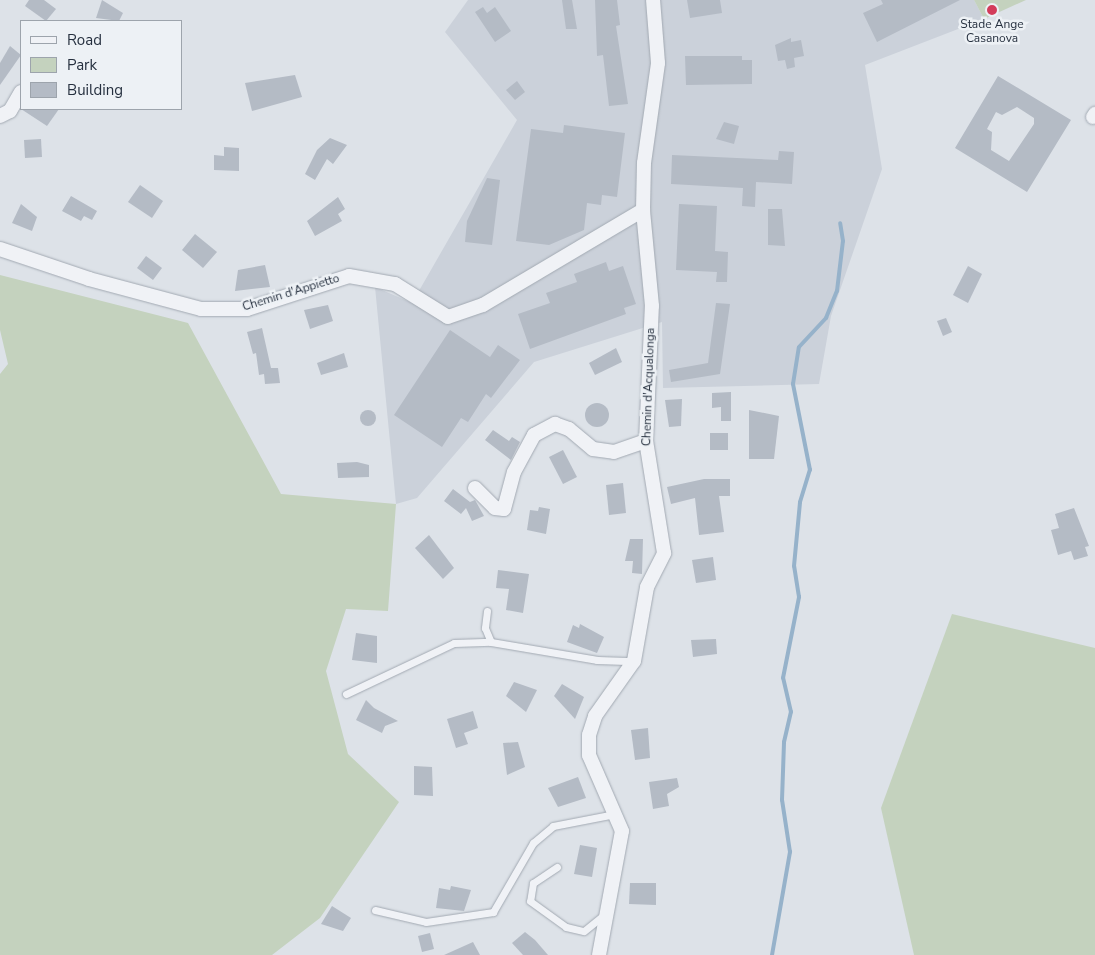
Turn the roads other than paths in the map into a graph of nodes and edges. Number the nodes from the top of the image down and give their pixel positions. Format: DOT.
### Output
graph roads {
  1 [pos="653,0"];
  2 [pos="20,94"];
  3 [pos="0,116"];
  4 [pos="643,210"];
  5 [pos="0,249"];
  6 [pos="646,441"];
  7 [pos="475,488"];
  8 [pos="487,611"];
  9 [pos="491,642"];
  10 [pos="634,661"];
  11 [pos="346,694"];
  12 [pos="618,813"];
  13 [pos="557,867"];
  14 [pos="375,910"];
  15 [pos="608,912"];
  16 [pos="599,955"];
  1 -- 4 [label="street, Chemin d'Acqualonga"];
  2 -- 3 [label="street"];
  4 -- 5 [label="street, Chemin d'Appietto"];
  4 -- 6 [label="street, Chemin d'Acqualonga"];
  6 -- 7 [label="street"];
  6 -- 10 [label="street, Chemin d'Acqualonga"];
  8 -- 9 [label="lane"];
  9 -- 10 [label="lane"];
  9 -- 11 [label="lane"];
  10 -- 12 [label="street, Chemin d'Acqualonga"];
  12 -- 14 [label="lane"];
  12 -- 15 [label="street, Chemin d'Acqualonga"];
  13 -- 15 [label="lane"];
  15 -- 16 [label="street, Chemin d'Acqualonga"];
}
